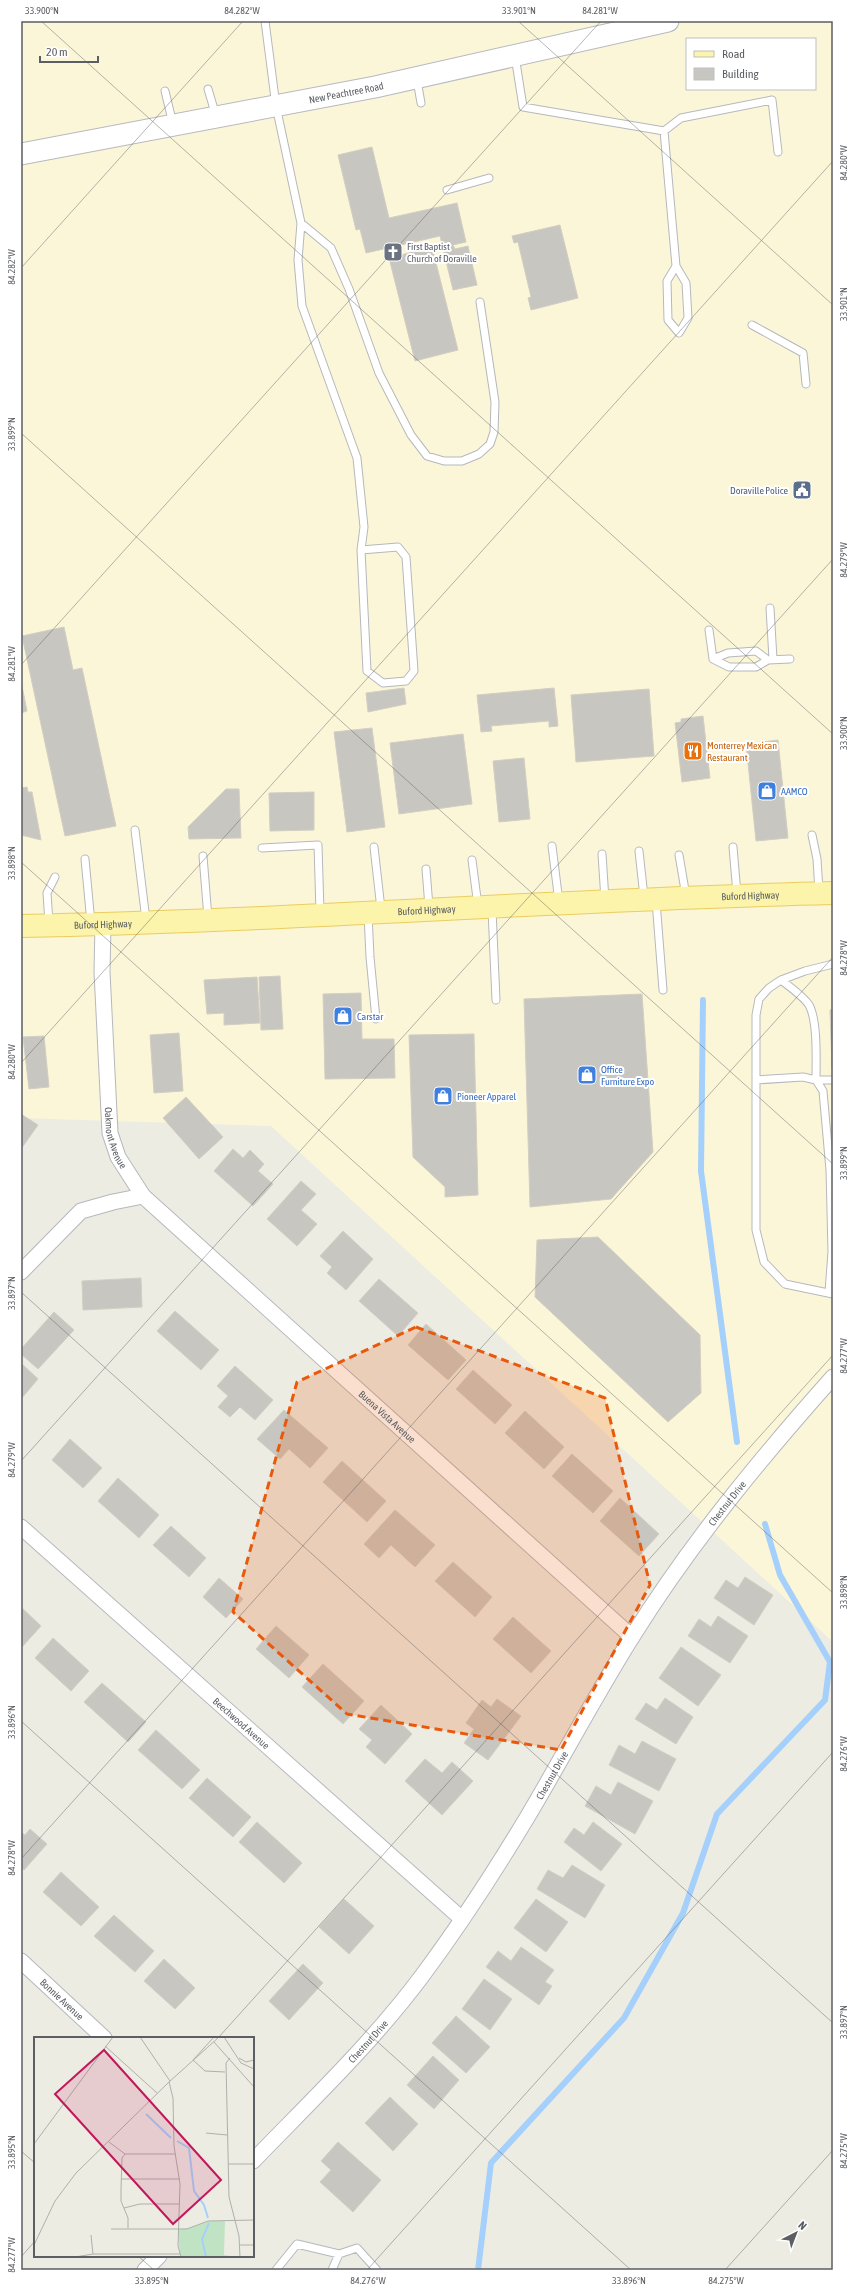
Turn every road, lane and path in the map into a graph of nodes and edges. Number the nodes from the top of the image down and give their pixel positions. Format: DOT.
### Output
graph roads {
  1 [pos="265,21"];
  2 [pos="668,21"];
  3 [pos="515,54"];
  4 [pos="417,78"];
  5 [pos="208,89"];
  6 [pos="165,91"];
  7 [pos="421,103"];
  8 [pos="276,106"];
  9 [pos="217,118"];
  10 [pos="174,125"];
  11 [pos="664,131"];
  12 [pos="778,152"];
  13 [pos="21,154"];
  14 [pos="489,178"];
  15 [pos="447,190"];
  16 [pos="301,223"];
  17 [pos="676,266"];
  18 [pos="480,302"];
  19 [pos="752,326"];
  20 [pos="806,384"];
  21 [pos="361,550"];
  22 [pos="770,608"];
  23 [pos="710,630"];
  24 [pos="713,659"];
  25 [pos="790,659"];
  26 [pos="770,660"];
  27 [pos="135,830"];
  28 [pos="812,835"];
  29 [pos="552,846"];
  30 [pos="374,847"];
  31 [pos="733,847"];
  32 [pos="262,848"];
  33 [pos="639,851"];
  34 [pos="602,854"];
  35 [pos="679,855"];
  36 [pos="203,856"];
  37 [pos="85,859"];
  38 [pos="472,860"];
  39 [pos="426,869"];
  40 [pos="55,877"];
  41 [pos="826,893"];
  42 [pos="737,896"];
  43 [pos="686,897"];
  44 [pos="650,899"];
  45 [pos="559,902"];
  46 [pos="605,902"];
  47 [pos="485,906"];
  48 [pos="429,910"];
  49 [pos="375,912"];
  50 [pos="320,914"];
  51 [pos="208,920"];
  52 [pos="146,923"];
  53 [pos="97,924"];
  54 [pos="21,926"];
  55 [pos="49,926"];
  56 [pos="833,964"];
  57 [pos="781,980"];
  58 [pos="663,990"];
  59 [pos="496,1000"];
  60 [pos="376,1019"];
  61 [pos="756,1080"];
  62 [pos="816,1080"];
  63 [pos="833,1080"];
  64 [pos="143,1196"];
  65 [pos="21,1272"];
  66 [pos="831,1293"];
  67 [pos="833,1377"];
  68 [pos="21,1527"];
  69 [pos="632,1637"];
  70 [pos="462,1919"];
  71 [pos="21,1961"];
  72 [pos="103,2037"];
  73 [pos="254,2160"];
  74 [pos="339,2254"];
  75 [pos="158,2257"];
  76 [pos="145,2270"];
  77 [pos="276,2270"];
  78 [pos="332,2270"];
  79 [pos="377,2270"];
  1 -- 8 [label="lane"];
  2 -- 3 [label="street, New Peachtree Road"];
  3 -- 4 [label="street, New Peachtree Road"];
  3 -- 11 [label="lane"];
  4 -- 7 [label="lane"];
  4 -- 8 [label="street, New Peachtree Road"];
  5 -- 9 [label="lane"];
  6 -- 10 [label="lane"];
  8 -- 9 [label="street, New Peachtree Road"];
  8 -- 16 [label="lane"];
  9 -- 10 [label="street, New Peachtree Road"];
  10 -- 13 [label="street, New Peachtree Road"];
  11 -- 12 [label="lane"];
  11 -- 17 [label="lane"];
  14 -- 15 [label="lane"];
  16 -- 18 [label="lane"];
  16 -- 21 [label="lane"];
  17 -- 17 [label="lane"];
  19 -- 20 [label="lane"];
  21 -- 21 [label="lane"];
  22 -- 26 [label="lane"];
  23 -- 24 [label="lane"];
  24 -- 26 [label="lane"];
  24 -- 26 [label="lane"];
  25 -- 26 [label="lane"];
  27 -- 52 [label="lane"];
  28 -- 41 [label="lane"];
  29 -- 45 [label="lane"];
  30 -- 49 [label="lane"];
  31 -- 42 [label="lane"];
  32 -- 50 [label="lane"];
  33 -- 44 [label="lane"];
  34 -- 46 [label="lane"];
  35 -- 43 [label="lane"];
  36 -- 51 [label="lane"];
  37 -- 53 [label="lane"];
  38 -- 47 [label="lane"];
  39 -- 48 [label="lane"];
  40 -- 55 [label="lane"];
  41 -- 42 [label="main road, Buford Highway"];
  42 -- 43 [label="main road, Buford Highway"];
  43 -- 44 [label="main road, Buford Highway"];
  44 -- 46 [label="main road, Buford Highway"];
  44 -- 58 [label="lane"];
  45 -- 46 [label="main road, Buford Highway"];
  45 -- 47 [label="main road, Buford Highway"];
  47 -- 48 [label="main road, Buford Highway"];
  47 -- 59 [label="lane"];
  48 -- 49 [label="main road, Buford Highway"];
  49 -- 50 [label="main road, Buford Highway"];
  49 -- 60 [label="lane"];
  50 -- 51 [label="main road, Buford Highway"];
  51 -- 52 [label="main road, Buford Highway"];
  52 -- 53 [label="main road, Buford Highway"];
  53 -- 55 [label="main road, Buford Highway"];
  53 -- 64 [label="street, Oakmont Avenue"];
  54 -- 55 [label="main road, Buford Highway"];
  56 -- 57 [label="lane"];
  57 -- 61 [label="lane"];
  57 -- 62 [label="lane"];
  61 -- 62 [label="lane"];
  61 -- 66 [label="lane"];
  62 -- 63 [label="lane"];
  62 -- 66 [label="lane"];
  64 -- 65 [label="street"];
  64 -- 69 [label="street, Buena Vista Avenue"];
  67 -- 69 [label="street, Chestnut Drive"];
  68 -- 70 [label="street, Beechwood Avenue"];
  69 -- 70 [label="street, Chestnut Drive"];
  70 -- 73 [label="street, Chestnut Drive"];
  71 -- 72 [label="street, Bonnie Avenue"];
  74 -- 77 [label="lane"];
  74 -- 78 [label="lane"];
  74 -- 79 [label="lane"];
  75 -- 76 [label="street"];
}
